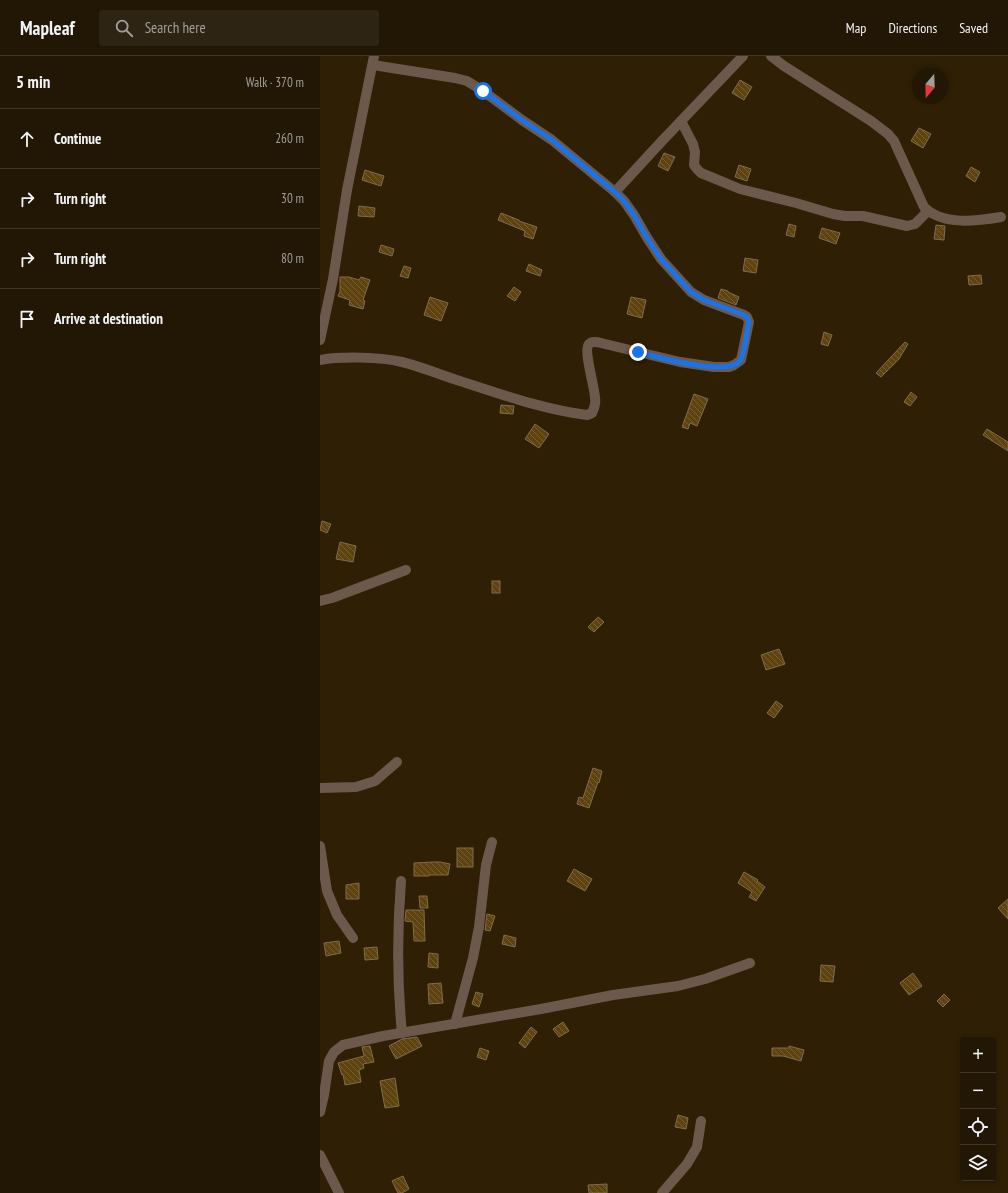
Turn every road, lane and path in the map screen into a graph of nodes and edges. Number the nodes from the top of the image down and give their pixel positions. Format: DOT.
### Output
graph roads {
  1 [pos="743,56"];
  2 [pos="771,56"];
  3 [pos="373,61"];
  4 [pos="681,121"];
  5 [pos="615,192"];
  6 [pos="928,211"];
  7 [pos="1001,217"];
  8 [pos="320,340"];
  9 [pos="320,360"];
  10 [pos="406,570"];
  11 [pos="320,601"];
  12 [pos="397,762"];
  13 [pos="320,788"];
  14 [pos="492,842"];
  15 [pos="320,846"];
  16 [pos="401,881"];
  17 [pos="353,938"];
  18 [pos="750,963"];
  19 [pos="455,1024"];
  20 [pos="402,1033"];
  21 [pos="320,1112"];
  22 [pos="701,1121"];
  23 [pos="320,1155"];
  24 [pos="339,1193"];
  25 [pos="662,1193"];
  1 -- 4 [label="street"];
  2 -- 6 [label="street"];
  3 -- 5 [label="street"];
  3 -- 8 [label="street"];
  4 -- 5 [label="street"];
  4 -- 6 [label="street"];
  5 -- 9 [label="street"];
  6 -- 7 [label="street"];
  10 -- 11 [label="street"];
  12 -- 13 [label="street"];
  14 -- 19 [label="street"];
  15 -- 17 [label="street"];
  16 -- 20 [label="street"];
  18 -- 19 [label="street"];
  19 -- 20 [label="street"];
  20 -- 21 [label="street"];
  22 -- 25 [label="street"];
  23 -- 24 [label="street"];
}
